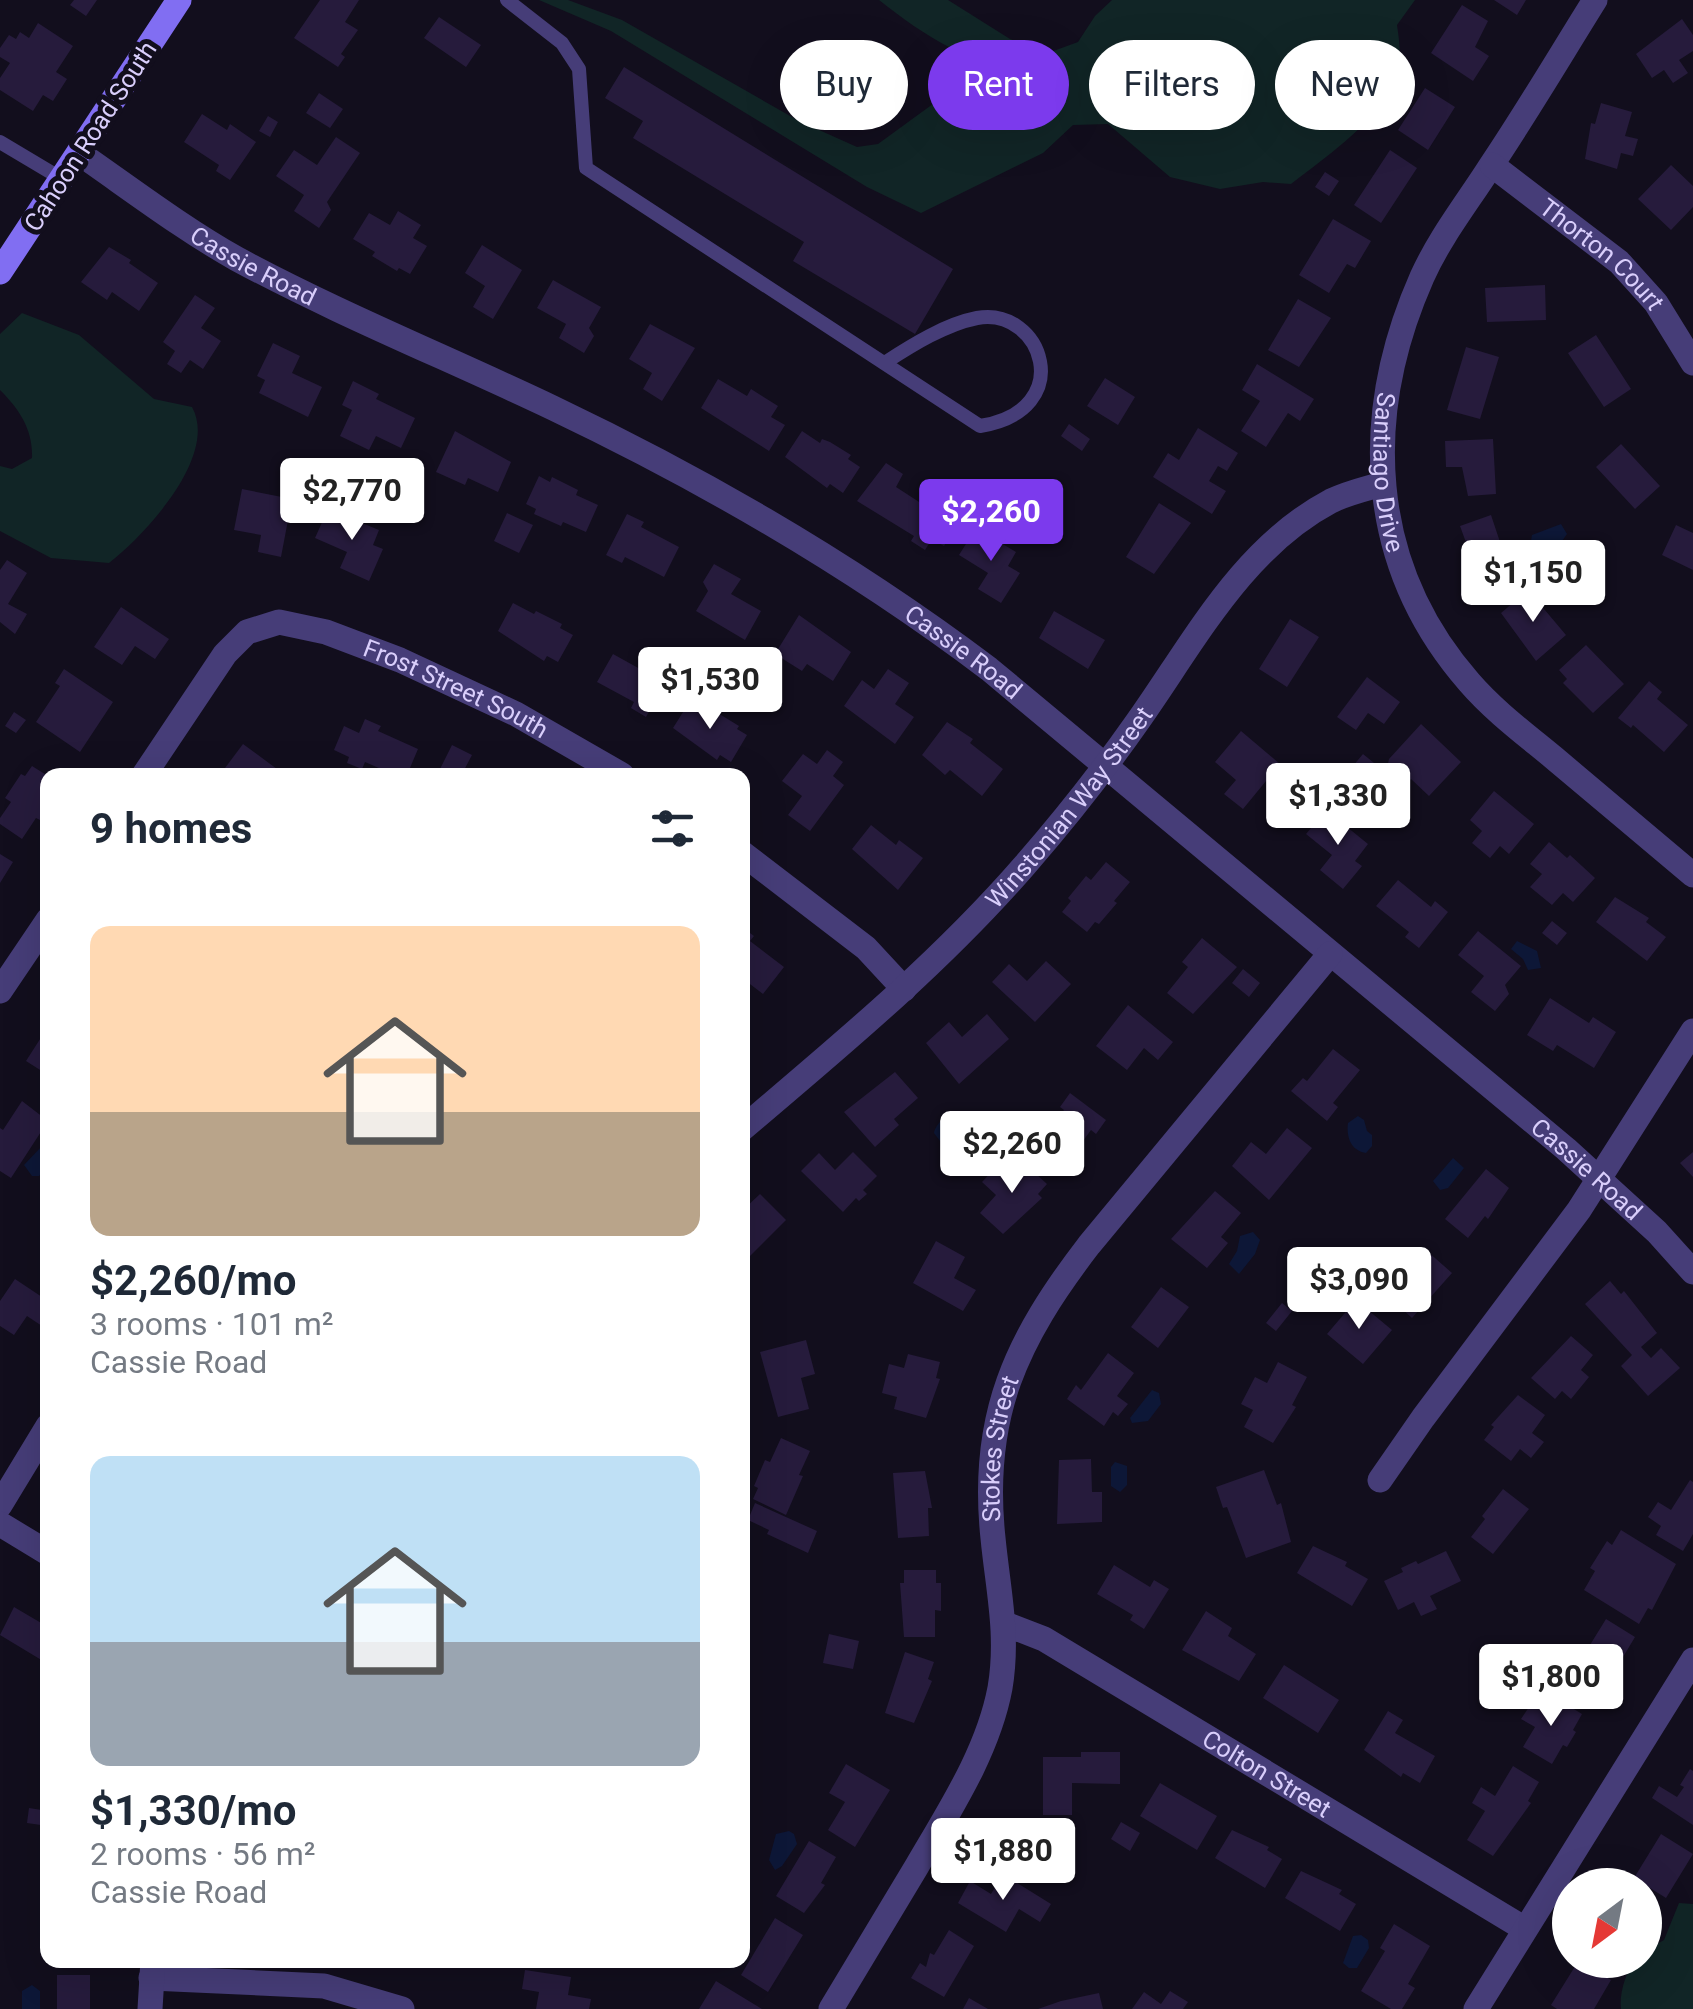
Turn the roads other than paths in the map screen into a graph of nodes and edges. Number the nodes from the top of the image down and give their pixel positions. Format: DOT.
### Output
graph roads {
  1 [pos="179,0"];
  2 [pos="506,0"];
  3 [pos="1595,0"];
  4 [pos="0,142"];
  5 [pos="79,153"];
  6 [pos="1492,165"];
  7 [pos="62,178"];
  8 [pos="0,272"];
  9 [pos="886,362"];
  10 [pos="1693,363"];
  11 [pos="1382,484"];
  12 [pos="1104,767"];
  13 [pos="149,768"];
  14 [pos="610,768"];
  15 [pos="750,859"];
  16 [pos="1693,876"];
  17 [pos="40,932"];
  18 [pos="1330,954"];
  19 [pos="904,989"];
  20 [pos="0,991"];
  21 [pos="1693,1031"];
  22 [pos="750,1122"];
  23 [pos="1599,1179"];
  24 [pos="1693,1272"];
  25 [pos="40,1439"];
  26 [pos="1380,1480"];
  27 [pos="0,1505"];
  28 [pos="0,1524"];
  29 [pos="40,1548"];
  30 [pos="1006,1624"];
  31 [pos="1693,1660"];
  32 [pos="1525,1929"];
  33 [pos="152,1969"];
  34 [pos="150,2009"];
  35 [pos="402,2009"];
  36 [pos="832,2009"];
  37 [pos="1476,2009"];
  1 -- 5 [label="main road, Cahoon Road South"];
  2 -- 9 [label="lane"];
  3 -- 6 [label="street, Santiago Drive"];
  4 -- 7 [label="lane"];
  5 -- 7 [label="main road, Cahoon Road South"];
  5 -- 12 [label="street, Cassie Road"];
  6 -- 10 [label="street, Thorton Court"];
  6 -- 11 [label="street, Santiago Drive"];
  7 -- 8 [label="main road, Cahoon Road South"];
  9 -- 9 [label="lane"];
  11 -- 12 [label="street, Winstonian Way Street"];
  11 -- 16 [label="street, Santiago Drive"];
  12 -- 18 [label="street, Cassie Road"];
  12 -- 19 [label="street, Winstonian Way Street"];
  13 -- 14 [label="street, Frost Street South"];
  15 -- 19 [label="street"];
  17 -- 20 [label="street"];
  18 -- 23 [label="street, Cassie Road"];
  18 -- 30 [label="street, Stokes Street"];
  19 -- 22 [label="street, Winstonian Way Street"];
  21 -- 23 [label="street"];
  23 -- 24 [label="street, Cassie Road"];
  23 -- 26 [label="street"];
  25 -- 27 [label="street"];
  28 -- 29 [label="street"];
  30 -- 32 [label="street, Colton Street"];
  30 -- 36 [label="street, Stokes Street"];
  31 -- 32 [label="street"];
  32 -- 37 [label="street"];
  33 -- 34 [label="street"];
  33 -- 35 [label="street"];
}
